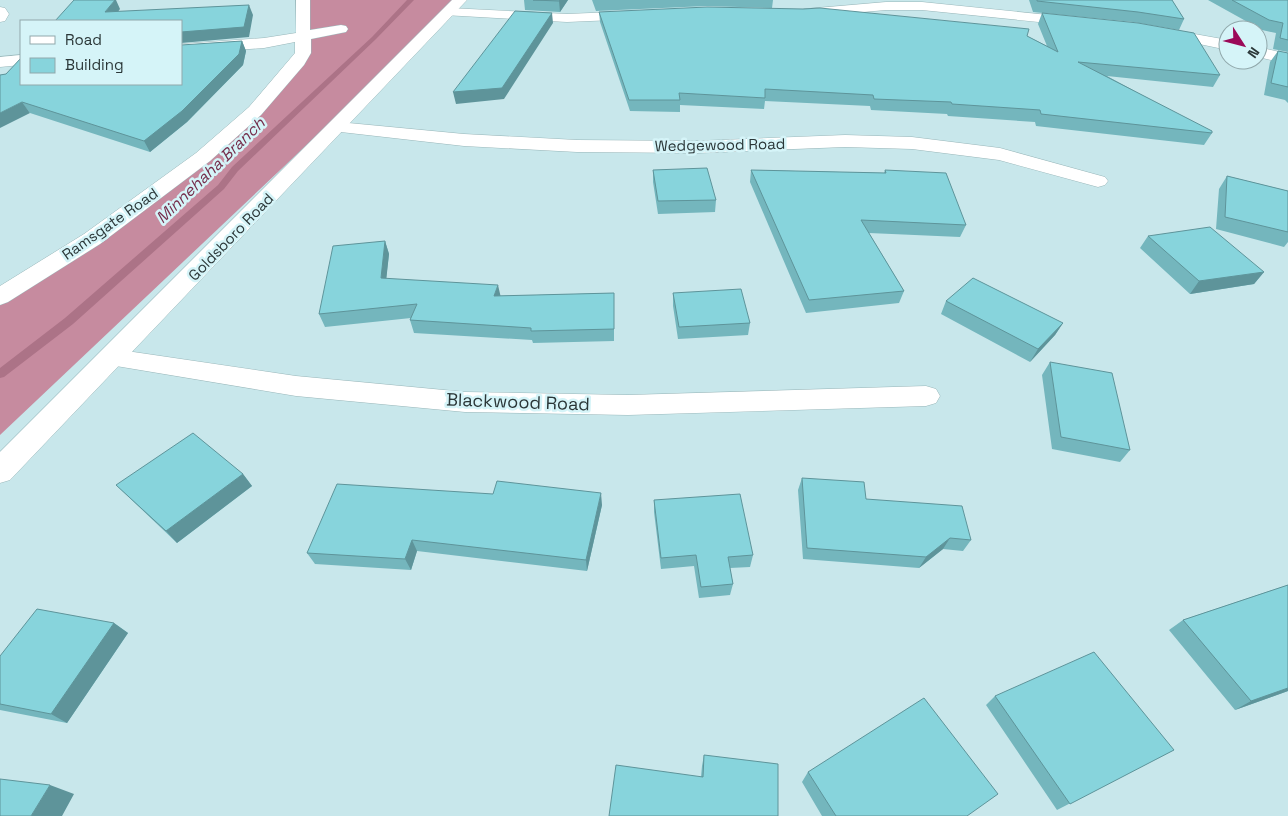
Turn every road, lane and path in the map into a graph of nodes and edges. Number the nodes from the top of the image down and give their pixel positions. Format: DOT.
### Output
graph roads {
  1 [pos="303,0"];
  2 [pos="956,5"];
  3 [pos="455,6"];
  4 [pos="0,11"];
  5 [pos="791,14"];
  6 [pos="647,15"];
  7 [pos="0,18"];
  8 [pos="1093,24"];
  9 [pos="341,29"];
  10 [pos="1149,30"];
  11 [pos="303,36"];
  12 [pos="1218,43"];
  13 [pos="182,49"];
  14 [pos="1268,54"];
  15 [pos="1288,59"];
  16 [pos="20,60"];
  17 [pos="0,62"];
  18 [pos="338,127"];
  19 [pos="1098,181"];
  20 [pos="0,297"];
  21 [pos="113,358"];
  22 [pos="926,396"];
  23 [pos="0,471"];
  1 -- 11 [label="street, Ramsgate Road"];
  2 -- 5 [label="street"];
  2 -- 8 [label="street"];
  3 -- 6 [label="street"];
  3 -- 18 [label="street, Goldsboro Road"];
  4 -- 7 [label="street"];
  9 -- 11 [label="street"];
  10 -- 12 [label="street"];
  11 -- 13 [label="street"];
  11 -- 20 [label="street, Ramsgate Road"];
  14 -- 15 [label="street"];
  16 -- 17 [label="street"];
  18 -- 19 [label="street, Wedgewood Road"];
  18 -- 21 [label="street, Goldsboro Road"];
  21 -- 22 [label="street, Blackwood Road"];
  21 -- 23 [label="street, Goldsboro Road"];
}
